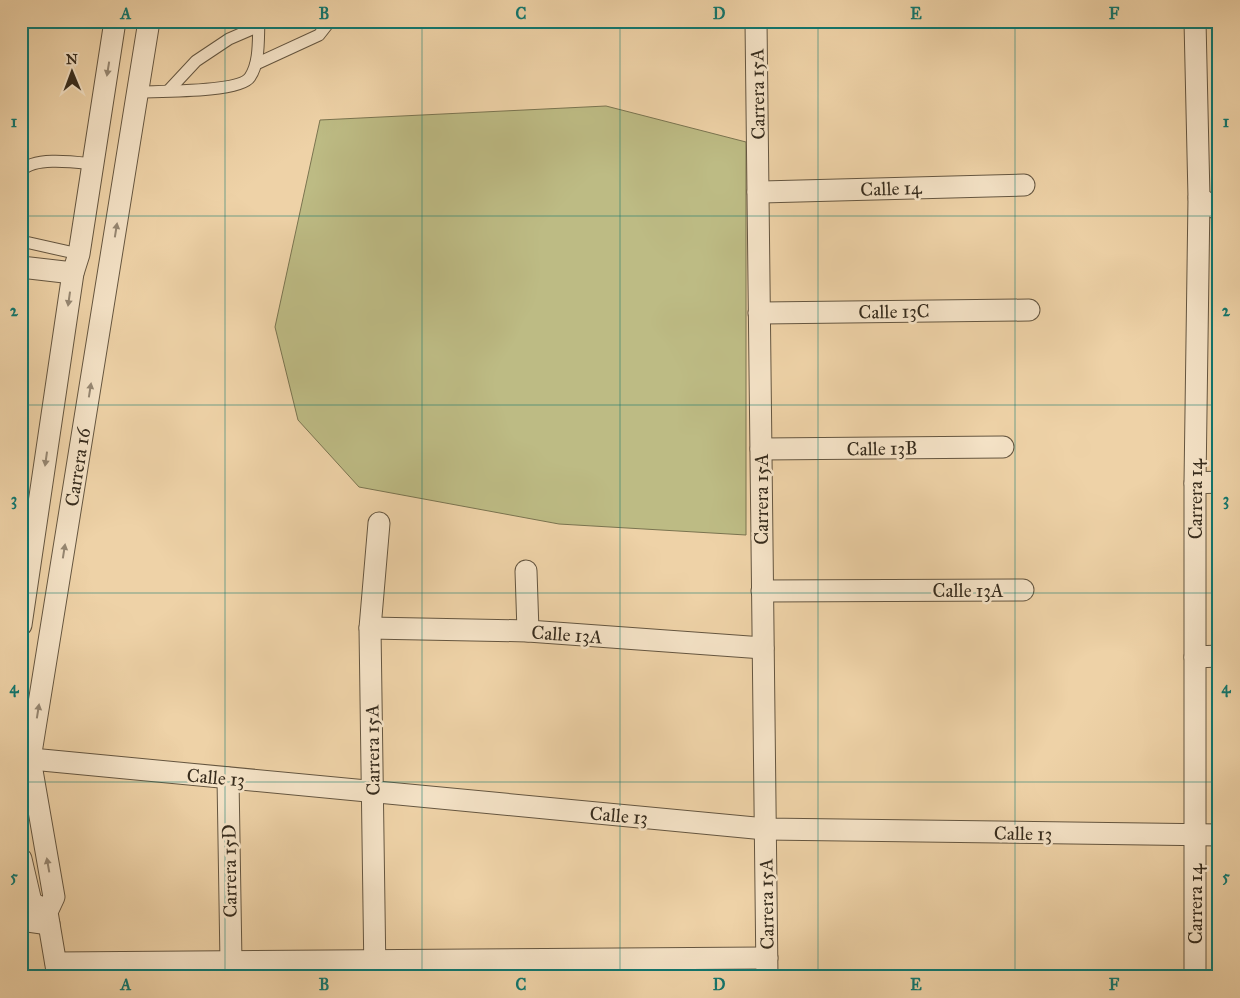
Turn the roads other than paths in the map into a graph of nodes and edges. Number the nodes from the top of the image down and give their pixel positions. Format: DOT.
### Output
graph roads {
  1 [pos="116,21"];
  2 [pos="149,21"];
  3 [pos="330,21"];
  4 [pos="756,21"];
  5 [pos="1195,21"];
  6 [pos="259,24"];
  7 [pos="256,64"];
  8 [pos="169,90"];
  9 [pos="138,92"];
  10 [pos="93,164"];
  11 [pos="21,171"];
  12 [pos="1024,185"];
  13 [pos="758,192"];
  14 [pos="1198,198"];
  15 [pos="1219,210"];
  16 [pos="21,241"];
  17 [pos="76,264"];
  18 [pos="21,266"];
  19 [pos="1028,310"];
  20 [pos="759,313"];
  21 [pos="1003,447"];
  22 [pos="760,449"];
  23 [pos="1219,482"];
  24 [pos="1195,483"];
  25 [pos="379,523"];
  26 [pos="526,571"];
  27 [pos="25,581"];
  28 [pos="1023,590"];
  29 [pos="762,591"];
  30 [pos="21,625"];
  31 [pos="370,628"];
  32 [pos="528,631"];
  33 [pos="763,648"];
  34 [pos="1219,656"];
  35 [pos="1195,657"];
  36 [pos="26,759"];
  37 [pos="228,778"];
  38 [pos="372,792"];
  39 [pos="765,829"];
  40 [pos="1195,835"];
  41 [pos="1219,835"];
  42 [pos="21,859"];
  43 [pos="48,918"];
  44 [pos="21,920"];
  45 [pos="231,963"];
  46 [pos="767,968"];
  47 [pos="375,969"];
  48 [pos="57,970"];
  49 [pos="1195,977"];
  1 -- 10 [label="street, Carrera 16, one-way"];
  2 -- 9 [label="street, Carrera 16"];
  3 -- 7 [label="lane"];
  4 -- 13 [label="street, Carrera 15A"];
  5 -- 14 [label="street, Carrera 14"];
  6 -- 7 [label="lane"];
  6 -- 8 [label="lane"];
  7 -- 8 [label="lane"];
  8 -- 9 [label="lane"];
  36 -- 9 [label="street, Carrera 16, one-way"];
  10 -- 11 [label="lane"];
  10 -- 17 [label="street, Carrera 16"];
  12 -- 13 [label="street, Calle 14"];
  13 -- 20 [label="street, Carrera 15A"];
  14 -- 15 [label="street"];
  14 -- 24 [label="street, Carrera 14"];
  16 -- 17 [label="lane"];
  17 -- 18 [label="street"];
  17 -- 27 [label="street, Carrera 16, one-way"];
  19 -- 20 [label="street, Calle 13C"];
  20 -- 22 [label="street, Carrera 15A"];
  21 -- 22 [label="street, Calle 13B"];
  22 -- 29 [label="street, Carrera 15A"];
  23 -- 24 [label="street"];
  24 -- 35 [label="street, Carrera 14"];
  25 -- 31 [label="street, Carrera 15A"];
  26 -- 32 [label="street"];
  27 -- 30 [label="street, Carrera 16"];
  28 -- 29 [label="street, Calle 13A"];
  29 -- 33 [label="street, Carrera 15A"];
  31 -- 32 [label="street, Calle 13A"];
  31 -- 38 [label="street, Carrera 15A"];
  32 -- 33 [label="street, Calle 13A"];
  33 -- 39 [label="street, Carrera 15A"];
  34 -- 35 [label="street"];
  35 -- 40 [label="street, Carrera 14"];
  36 -- 37 [label="street, Calle 13"];
  43 -- 36 [label="street, Carrera 16, one-way"];
  37 -- 38 [label="street, Calle 13"];
  37 -- 45 [label="street, Carrera 15D"];
  38 -- 39 [label="street, Calle 13"];
  38 -- 47 [label="street, Carrera 15A"];
  39 -- 40 [label="street, Calle 13"];
  39 -- 46 [label="street, Carrera 15A"];
  40 -- 41 [label="street, Calle 13"];
  40 -- 49 [label="street, Carrera 14"];
  42 -- 43 [label="street"];
  43 -- 44 [label="street"];
  43 -- 48 [label="street, Carrera 16"];
  45 -- 47 [label="street"];
  45 -- 48 [label="street"];
  46 -- 47 [label="street"];
}
